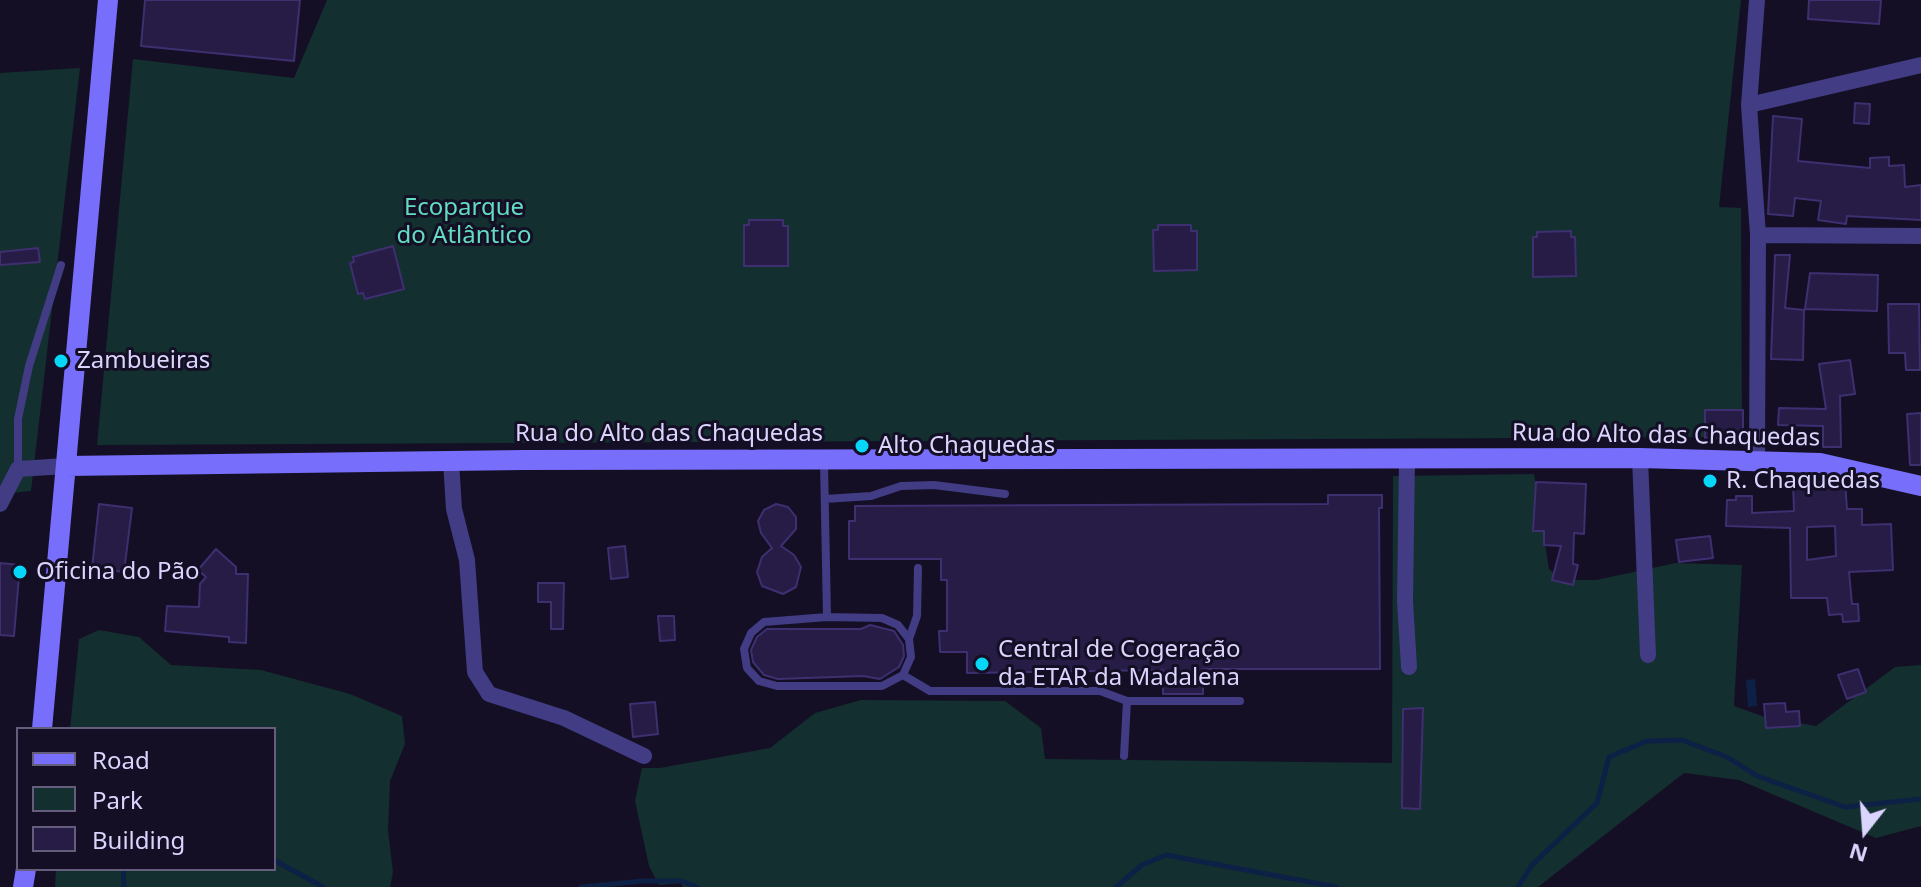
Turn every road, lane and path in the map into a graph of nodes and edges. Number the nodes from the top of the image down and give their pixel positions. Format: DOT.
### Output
graph roads {
  1 [pos="108,0"];
  2 [pos="1757,0"];
  3 [pos="1921,65"];
  4 [pos="1749,105"];
  5 [pos="1758,235"];
  6 [pos="1921,236"];
  7 [pos="61,265"];
  8 [pos="1640,458"];
  9 [pos="1407,459"];
  10 [pos="824,460"];
  11 [pos="451,461"];
  12 [pos="1757,462"];
  13 [pos="66,466"];
  14 [pos="18,469"];
  15 [pos="1921,486"];
  16 [pos="1005,494"];
  17 [pos="825,499"];
  18 [pos="0,504"];
  19 [pos="918,568"];
  20 [pos="827,617"];
  21 [pos="909,639"];
  22 [pos="1648,655"];
  23 [pos="1409,667"];
  24 [pos="903,675"];
  25 [pos="1127,701"];
  26 [pos="1240,701"];
  27 [pos="42,727"];
  28 [pos="644,756"];
  29 [pos="1124,756"];
  1 -- 13 [label="street"];
  2 -- 4 [label="street"];
  3 -- 4 [label="street"];
  4 -- 5 [label="street"];
  5 -- 6 [label="street"];
  5 -- 12 [label="street"];
  7 -- 14 [label="lane"];
  8 -- 9 [label="street, Rua do Alto das Chaquedas"];
  8 -- 12 [label="street, Rua do Alto das Chaquedas"];
  8 -- 22 [label="street"];
  9 -- 10 [label="street, Rua do Alto das Chaquedas"];
  9 -- 23 [label="street"];
  10 -- 11 [label="street, Rua do Alto das Chaquedas"];
  10 -- 17 [label="lane"];
  11 -- 13 [label="street, Rua do Alto das Chaquedas"];
  11 -- 28 [label="street"];
  12 -- 15 [label="street, Rua do Alto das Chaquedas"];
  13 -- 14 [label="street, Rua do Alto das Chaquedas"];
  13 -- 27 [label="street"];
  14 -- 18 [label="street"];
  16 -- 17 [label="lane"];
  17 -- 20 [label="lane"];
  19 -- 21 [label="lane"];
  20 -- 21 [label="lane"];
  20 -- 24 [label="lane"];
  21 -- 24 [label="lane"];
  24 -- 25 [label="lane"];
  25 -- 26 [label="lane"];
  25 -- 29 [label="lane"];
}
